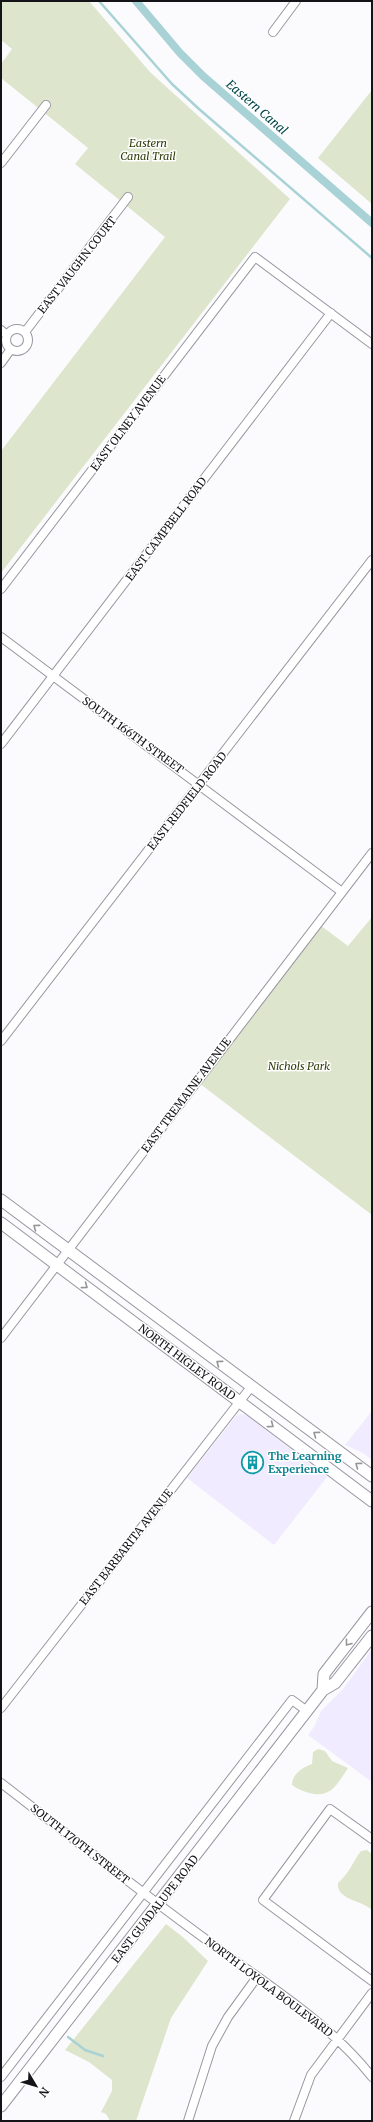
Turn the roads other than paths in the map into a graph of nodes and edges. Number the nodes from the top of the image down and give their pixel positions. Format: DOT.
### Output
graph roads {
  1 [pos="296,1"];
  2 [pos="273,32"];
  3 [pos="46,105"];
  4 [pos="1,163"];
  5 [pos="128,197"];
  6 [pos="331,313"];
  7 [pos="25,332"];
  8 [pos="4,333"];
  9 [pos="372,344"];
  10 [pos="11,349"];
  11 [pos="1,363"];
  12 [pos="372,560"];
  13 [pos="1,589"];
  14 [pos="1,637"];
  15 [pos="53,676"];
  16 [pos="1,744"];
  17 [pos="200,785"];
  18 [pos="372,853"];
  19 [pos="342,892"];
  20 [pos="1,1041"];
  21 [pos="1,1200"];
  22 [pos="1,1223"];
  23 [pos="68,1250"];
  24 [pos="56,1265"];
  25 [pos="1,1338"];
  26 [pos="251,1387"];
  27 [pos="240,1401"];
  28 [pos="372,1476"];
  29 [pos="372,1501"];
  30 [pos="372,1612"];
  31 [pos="372,1636"];
  32 [pos="323,1690"];
  33 [pos="1,1708"];
  34 [pos="307,1711"];
  35 [pos="1,1783"];
  36 [pos="372,1839"];
  37 [pos="143,1893"];
  38 [pos="158,1905"];
  39 [pos="257,1977"];
  40 [pos="372,1981"];
  41 [pos="372,1993"];
  42 [pos="338,2039"];
  43 [pos="1,2077"];
  44 [pos="372,2077"];
  45 [pos="1,2106"];
  46 [pos="188,2121"];
  47 [pos="294,2121"];
  1 -- 2 [label="street"];
  3 -- 4 [label="street"];
  5 -- 7 [label="street, EAST VAUGHN COURT"];
  6 -- 9 [label="street"];
  6 -- 13 [label="street, EAST OLNEY AVENUE"];
  6 -- 15 [label="street, EAST CAMPBELL ROAD"];
  7 -- 8 [label="street"];
  7 -- 10 [label="street"];
  8 -- 10 [label="street"];
  10 -- 11 [label="street"];
  12 -- 17 [label="street, EAST REDFIELD ROAD"];
  14 -- 15 [label="street, SOUTH 166TH STREET"];
  15 -- 16 [label="street, EAST CAMPBELL ROAD"];
  15 -- 17 [label="street, SOUTH 166TH STREET"];
  17 -- 19 [label="street, SOUTH 166TH STREET"];
  17 -- 20 [label="street, EAST REDFIELD ROAD"];
  18 -- 19 [label="street, EAST TREMAINE AVENUE"];
  19 -- 23 [label="street, EAST TREMAINE AVENUE"];
  23 -- 21 [label="main road, NORTH HIGLEY ROAD, one-way"];
  22 -- 24 [label="main road, NORTH HIGLEY ROAD"];
  23 -- 24 [label="street, EAST TREMAINE AVENUE"];
  26 -- 23 [label="main road, NORTH HIGLEY ROAD, one-way"];
  24 -- 25 [label="street, EAST TREMAINE AVENUE"];
  24 -- 27 [label="main road, NORTH HIGLEY ROAD, one-way"];
  26 -- 27 [label="street, EAST BARBARITA AVENUE"];
  28 -- 26 [label="main road, NORTH HIGLEY ROAD, one-way"];
  27 -- 29 [label="main road, NORTH HIGLEY ROAD, one-way"];
  27 -- 33 [label="street, EAST BARBARITA AVENUE"];
  30 -- 32 [label="main road, EAST GUADALUPE ROAD, one-way"];
  31 -- 32 [label="main road, EAST GUADALUPE ROAD"];
  32 -- 34 [label="main road, EAST GUADALUPE ROAD"];
  34 -- 37 [label="street, EAST GUADALUPE ROAD"];
  34 -- 38 [label="main road, EAST GUADALUPE ROAD"];
  35 -- 37 [label="street, SOUTH 170TH STREET"];
  36 -- 40 [label="street"];
  37 -- 38 [label="street, SOUTH 170TH STREET"];
  37 -- 43 [label="street, EAST GUADALUPE ROAD"];
  38 -- 39 [label="street, NORTH LOYOLA BOULEVARD"];
  38 -- 45 [label="main road, EAST GUADALUPE ROAD"];
  39 -- 42 [label="street, NORTH LOYOLA BOULEVARD"];
  39 -- 46 [label="street"];
  41 -- 42 [label="street"];
  42 -- 44 [label="street, NORTH LOYOLA BOULEVARD"];
  42 -- 47 [label="street"];
}
